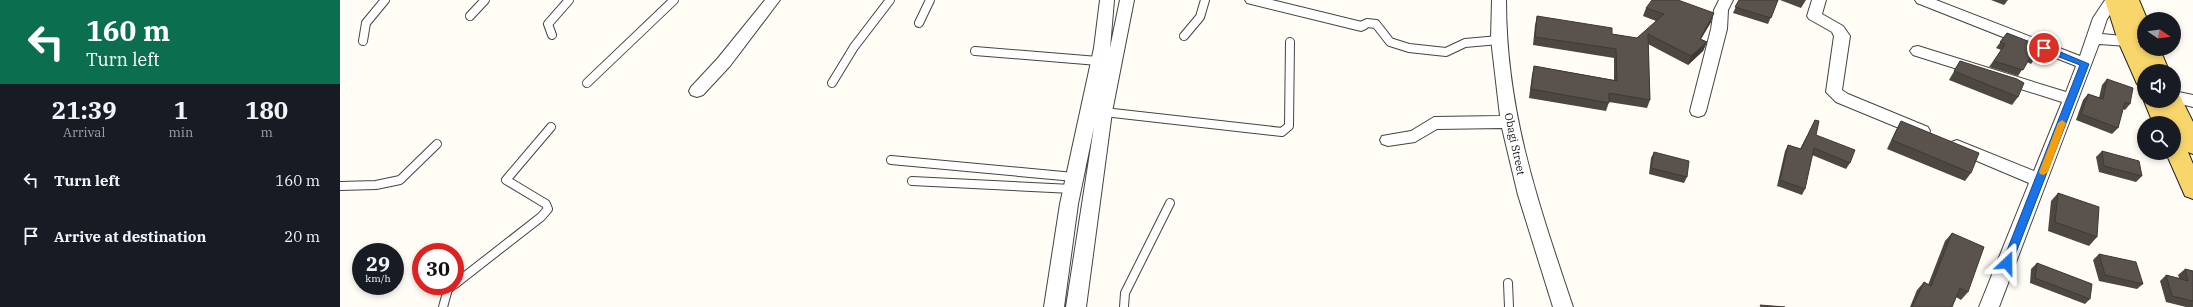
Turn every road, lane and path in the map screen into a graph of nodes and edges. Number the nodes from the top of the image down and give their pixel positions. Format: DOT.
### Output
graph roads {
  1 [pos="385,0"];
  2 [pos="484,0"];
  3 [pos="569,0"];
  4 [pos="674,0"];
  5 [pos="773,0"];
  6 [pos="890,0"];
  7 [pos="930,0"];
  8 [pos="1107,0"];
  9 [pos="1127,0"];
  10 [pos="1205,0"];
  11 [pos="1252,0"];
  12 [pos="1499,0"];
  13 [pos="1726,0"];
  14 [pos="1819,0"];
  15 [pos="1922,0"];
  16 [pos="2114,0"];
  17 [pos="2130,0"];
  18 [pos="1950,5"];
  19 [pos="470,16"];
  20 [pos="919,23"];
  21 [pos="1361,26"];
  22 [pos="552,35"];
  23 [pos="1184,36"];
  24 [pos="2093,38"];
  25 [pos="2136,39"];
  26 [pos="1499,40"];
  27 [pos="363,41"];
  28 [pos="1290,42"];
  29 [pos="975,51"];
  30 [pos="1918,51"];
  31 [pos="1098,61"];
  32 [pos="2085,64"];
  33 [pos="2141,64"];
  34 [pos="587,83"];
  35 [pos="832,83"];
  36 [pos="696,91"];
  37 [pos="2181,98"];
  38 [pos="2071,99"];
  39 [pos="2193,101"];
  40 [pos="2176,108"];
  41 [pos="1698,111"];
  42 [pos="1104,112"];
  43 [pos="1510,122"];
  44 [pos="551,128"];
  45 [pos="1388,140"];
  46 [pos="437,144"];
  47 [pos="2193,146"];
  48 [pos="891,160"];
  49 [pos="2180,160"];
  50 [pos="2040,180"];
  51 [pos="912,181"];
  52 [pos="1073,183"];
  53 [pos="340,186"];
  54 [pos="2193,190"];
  55 [pos="1170,204"];
  56 [pos="464,275"];
  57 [pos="1508,283"];
  58 [pos="447,295"];
  59 [pos="444,307"];
  60 [pos="1054,307"];
  61 [pos="1076,307"];
  62 [pos="1124,307"];
  63 [pos="1509,307"];
  64 [pos="1563,307"];
  65 [pos="1989,307"];
  1 -- 27 [label="lane"];
  2 -- 19 [label="lane"];
  3 -- 22 [label="lane"];
  4 -- 34 [label="lane"];
  5 -- 36 [label="street"];
  6 -- 35 [label="lane"];
  7 -- 20 [label="lane"];
  8 -- 31 [label="street"];
  9 -- 42 [label="street"];
  10 -- 23 [label="lane"];
  11 -- 21 [label="street"];
  12 -- 26 [label="street, Obagi Street"];
  13 -- 41 [label="street"];
  14 -- 50 [label="street"];
  15 -- 18 [label="street"];
  16 -- 24 [label="street"];
  16 -- 25 [label="main road"];
  17 -- 25 [label="main road"];
  18 -- 32 [label="street"];
  21 -- 26 [label="lane"];
  24 -- 25 [label="street"];
  24 -- 32 [label="street"];
  25 -- 33 [label="main road"];
  26 -- 43 [label="street, Obagi Street"];
  28 -- 42 [label="lane"];
  29 -- 31 [label="lane"];
  30 -- 38 [label="street"];
  31 -- 52 [label="street"];
  32 -- 38 [label="street"];
  37 -- 39 [label="street"];
  38 -- 50 [label="street"];
  40 -- 47 [label="main road"];
  42 -- 61 [label="street"];
  43 -- 45 [label="street"];
  43 -- 64 [label="street, Obagi Street"];
  44 -- 56 [label="lane"];
  46 -- 53 [label="lane"];
  48 -- 52 [label="lane"];
  49 -- 54 [label="main road"];
  50 -- 65 [label="street"];
  51 -- 52 [label="lane"];
  52 -- 60 [label="street"];
  55 -- 62 [label="lane"];
  57 -- 63 [label="lane"];
  58 -- 59 [label="lane"];
}
